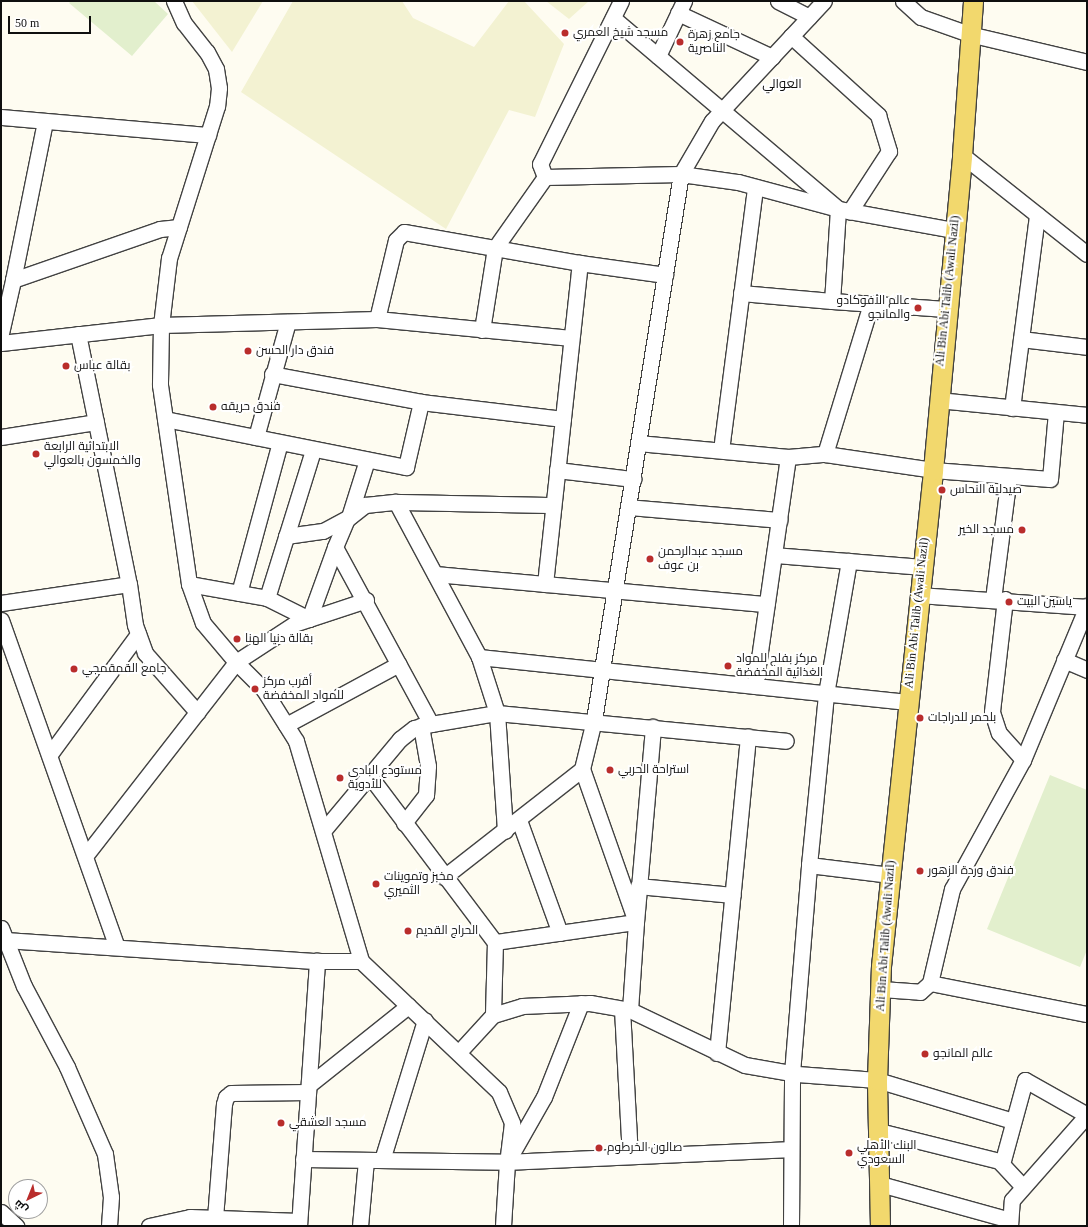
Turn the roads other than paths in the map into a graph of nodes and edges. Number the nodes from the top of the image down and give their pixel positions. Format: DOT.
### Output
graph roads {
  1 [pos="174,1"];
  2 [pos="621,1"];
  3 [pos="778,1"];
  4 [pos="824,1"];
  5 [pos="903,1"];
  6 [pos="973,1"];
  7 [pos="681,7"];
  8 [pos="809,17"];
  9 [pos="613,18"];
  10 [pos="970,34"];
  11 [pos="791,36"];
  12 [pos="658,56"];
  13 [pos="772,57"];
  14 [pos="1087,62"];
  15 [pos="722,111"];
  16 [pos="1,116"];
  17 [pos="45,121"];
  18 [pos="208,136"];
  19 [pos="962,155"];
  20 [pos="681,174"];
  21 [pos="545,177"];
  22 [pos="755,187"];
  23 [pos="844,210"];
  24 [pos="1037,215"];
  25 [pos="179,226"];
  26 [pos="954,230"];
  27 [pos="494,248"];
  28 [pos="1087,254"];
  29 [pos="580,263"];
  30 [pos="665,275"];
  31 [pos="13,280"];
  32 [pos="741,293"];
  33 [pos="832,301"];
  34 [pos="871,304"];
  35 [pos="946,310"];
  36 [pos="377,319"];
  37 [pos="288,322"];
  38 [pos="161,325"];
  39 [pos="482,330"];
  40 [pos="1,333"];
  41 [pos="78,334"];
  42 [pos="571,338"];
  43 [pos="1021,339"];
  44 [pos="1,343"];
  45 [pos="1087,347"];
  46 [pos="272,374"];
  47 [pos="938,400"];
  48 [pos="422,402"];
  49 [pos="1012,408"];
  50 [pos="1056,412"];
  51 [pos="1087,415"];
  52 [pos="165,419"];
  53 [pos="563,419"];
  54 [pos="96,422"];
  55 [pos="1,437"];
  56 [pos="256,437"];
  57 [pos="280,442"];
  58 [pos="638,443"];
  59 [pos="313,450"];
  60 [pos="721,450"];
  61 [pos="825,454"];
  62 [pos="788,457"];
  63 [pos="367,460"];
  64 [pos="557,470"];
  65 [pos="932,470"];
  66 [pos="1009,476"];
  67 [pos="633,479"];
  68 [pos="396,502"];
  69 [pos="553,505"];
  70 [pos="628,507"];
  71 [pos="349,517"];
  72 [pos="779,520"];
  73 [pos="286,536"];
  74 [pos="335,547"];
  75 [pos="774,554"];
  76 [pos="849,561"];
  77 [pos="922,567"];
  78 [pos="435,574"];
  79 [pos="129,584"];
  80 [pos="189,584"];
  81 [pos="545,584"];
  82 [pos="615,591"];
  83 [pos="239,593"];
  84 [pos="919,595"];
  85 [pos="267,598"];
  86 [pos="999,599"];
  87 [pos="366,600"];
  88 [pos="1,603"];
  89 [pos="767,604"];
  90 [pos="1087,607"];
  91 [pos="309,619"];
  92 [pos="1,620"];
  93 [pos="138,634"];
  94 [pos="479,657"];
  95 [pos="1064,660"];
  96 [pos="236,662"];
  97 [pos="399,664"];
  98 [pos="602,670"];
  99 [pos="1087,670"];
  100 [pos="755,686"];
  101 [pos="826,694"];
  102 [pos="908,702"];
  103 [pos="197,712"];
  104 [pos="497,713"];
  105 [pos="594,720"];
  106 [pos="286,725"];
  107 [pos="426,725"];
  108 [pos="653,727"];
  109 [pos="748,737"];
  110 [pos="786,741"];
  111 [pos="50,754"];
  112 [pos="1023,760"];
  113 [pos="582,769"];
  114 [pos="369,775"];
  115 [pos="519,820"];
  116 [pos="404,823"];
  117 [pos="323,831"];
  118 [pos="505,831"];
  119 [pos="86,855"];
  120 [pos="809,865"];
  121 [pos="890,876"];
  122 [pos="444,877"];
  123 [pos="638,886"];
  124 [pos="733,895"];
  125 [pos="636,922"];
  126 [pos="560,933"];
  127 [pos="3,934"];
  128 [pos="494,942"];
  129 [pos="117,947"];
  130 [pos="317,961"];
  131 [pos="361,962"];
  132 [pos="930,983"];
  133 [pos="881,989"];
  134 [pos="581,1004"];
  135 [pos="408,1006"];
  136 [pos="626,1010"];
  137 [pos="1087,1014"];
  138 [pos="493,1015"];
  139 [pos="425,1020"];
  140 [pos="458,1052"];
  141 [pos="717,1053"];
  142 [pos="792,1073"];
  143 [pos="877,1080"];
  144 [pos="308,1089"];
  145 [pos="1087,1115"];
  146 [pos="1014,1121"];
  147 [pos="878,1131"];
  148 [pos="791,1149"];
  149 [pos="630,1156"];
  150 [pos="303,1159"];
  151 [pos="366,1160"];
  152 [pos="382,1160"];
  153 [pos="507,1162"];
  154 [pos="1002,1164"];
  155 [pos="880,1184"];
  156 [pos="1023,1188"];
  157 [pos="1,1212"];
  158 [pos="215,1218"];
  159 [pos="1010,1223"];
  160 [pos="299,1224"];
  161 [pos="16,1226"];
  162 [pos="109,1226"];
  163 [pos="149,1226"];
  164 [pos="360,1226"];
  165 [pos="503,1226"];
  166 [pos="791,1226"];
  167 [pos="880,1226"];
  1 -- 18 [label="street"];
  2 -- 9 [label="street"];
  3 -- 8 [label="street"];
  4 -- 8 [label="street"];
  5 -- 10 [label="street"];
  6 -- 10 [label="main road, Ali Bin Abi Talib (Awali Nazil)"];
  7 -- 12 [label="street"];
  7 -- 13 [label="street"];
  8 -- 11 [label="street"];
  9 -- 12 [label="street"];
  9 -- 21 [label="street"];
  10 -- 14 [label="street"];
  10 -- 19 [label="main road, Ali Bin Abi Talib (Awali Nazil)"];
  11 -- 13 [label="street"];
  11 -- 23 [label="street"];
  12 -- 15 [label="street"];
  13 -- 15 [label="street"];
  15 -- 20 [label="street"];
  15 -- 23 [label="street"];
  16 -- 17 [label="street"];
  17 -- 18 [label="street"];
  17 -- 31 [label="street"];
  18 -- 25 [label="street"];
  19 -- 24 [label="street"];
  19 -- 26 [label="main road, Ali Bin Abi Talib (Awali Nazil)"];
  20 -- 21 [label="street"];
  20 -- 22 [label="street"];
  20 -- 30 [label="street"];
  21 -- 27 [label="street"];
  22 -- 23 [label="street"];
  22 -- 32 [label="street"];
  23 -- 26 [label="street"];
  23 -- 33 [label="street"];
  24 -- 28 [label="street"];
  24 -- 43 [label="street"];
  25 -- 31 [label="street"];
  25 -- 38 [label="street"];
  26 -- 35 [label="main road, Ali Bin Abi Talib (Awali Nazil)"];
  27 -- 29 [label="street"];
  27 -- 36 [label="street"];
  27 -- 39 [label="street"];
  29 -- 30 [label="street"];
  29 -- 42 [label="street"];
  30 -- 58 [label="street"];
  31 -- 40 [label="street"];
  32 -- 33 [label="street"];
  32 -- 60 [label="street"];
  33 -- 34 [label="street"];
  34 -- 35 [label="street"];
  34 -- 61 [label="street"];
  35 -- 47 [label="main road, Ali Bin Abi Talib (Awali Nazil)"];
  36 -- 37 [label="street"];
  36 -- 39 [label="street"];
  37 -- 38 [label="street"];
  37 -- 46 [label="street"];
  38 -- 41 [label="street"];
  38 -- 52 [label="street"];
  39 -- 42 [label="street"];
  41 -- 44 [label="street"];
  41 -- 54 [label="street"];
  42 -- 53 [label="street"];
  43 -- 45 [label="street"];
  43 -- 49 [label="street"];
  46 -- 48 [label="street"];
  46 -- 56 [label="street"];
  47 -- 49 [label="street"];
  47 -- 65 [label="main road, Ali Bin Abi Talib (Awali Nazil)"];
  48 -- 53 [label="street"];
  48 -- 63 [label="street"];
  49 -- 50 [label="street"];
  50 -- 51 [label="street"];
  50 -- 66 [label="street"];
  52 -- 56 [label="street"];
  52 -- 80 [label="street"];
  53 -- 64 [label="street"];
  54 -- 55 [label="street"];
  54 -- 79 [label="street"];
  56 -- 57 [label="street"];
  57 -- 59 [label="street"];
  57 -- 83 [label="street"];
  58 -- 60 [label="street"];
  58 -- 67 [label="street"];
  59 -- 63 [label="street"];
  59 -- 73 [label="street"];
  60 -- 62 [label="street"];
  61 -- 62 [label="street"];
  61 -- 65 [label="street"];
  62 -- 72 [label="street"];
  63 -- 71 [label="street"];
  64 -- 67 [label="street"];
  64 -- 69 [label="street"];
  65 -- 66 [label="street"];
  65 -- 77 [label="main road, Ali Bin Abi Talib (Awali Nazil)"];
  66 -- 86 [label="street"];
  67 -- 70 [label="street"];
  68 -- 69 [label="street"];
  68 -- 71 [label="street"];
  68 -- 78 [label="street"];
  69 -- 81 [label="street"];
  70 -- 72 [label="street"];
  70 -- 82 [label="street"];
  71 -- 73 [label="street"];
  71 -- 74 [label="street"];
  72 -- 75 [label="street"];
  73 -- 85 [label="street"];
  74 -- 87 [label="street"];
  74 -- 91 [label="street"];
  75 -- 76 [label="street"];
  75 -- 89 [label="street"];
  76 -- 77 [label="street"];
  76 -- 101 [label="street"];
  77 -- 84 [label="main road, Ali Bin Abi Talib (Awali Nazil)"];
  78 -- 81 [label="street"];
  78 -- 94 [label="street"];
  79 -- 88 [label="street"];
  79 -- 93 [label="street"];
  80 -- 83 [label="street"];
  80 -- 96 [label="street"];
  81 -- 82 [label="street"];
  82 -- 89 [label="street"];
  82 -- 98 [label="street"];
  83 -- 85 [label="street"];
  84 -- 86 [label="street"];
  84 -- 102 [label="main road, Ali Bin Abi Talib (Awali Nazil)"];
  85 -- 91 [label="street"];
  86 -- 90 [label="street"];
  86 -- 112 [label="street"];
  87 -- 91 [label="street"];
  87 -- 97 [label="street"];
  89 -- 100 [label="street"];
  90 -- 95 [label="street"];
  91 -- 96 [label="street"];
  92 -- 111 [label="street"];
  93 -- 103 [label="street"];
  93 -- 111 [label="street"];
  94 -- 98 [label="street"];
  94 -- 104 [label="street"];
  95 -- 99 [label="street"];
  95 -- 112 [label="street"];
  96 -- 103 [label="street"];
  96 -- 106 [label="street"];
  97 -- 106 [label="street"];
  97 -- 107 [label="street"];
  98 -- 100 [label="street"];
  98 -- 105 [label="street"];
  100 -- 101 [label="street"];
  101 -- 102 [label="street"];
  101 -- 120 [label="street"];
  102 -- 121 [label="main road, Ali Bin Abi Talib (Awali Nazil)"];
  103 -- 119 [label="street"];
  104 -- 105 [label="street"];
  104 -- 107 [label="street"];
  104 -- 118 [label="street"];
  105 -- 108 [label="street"];
  105 -- 113 [label="street"];
  106 -- 117 [label="street"];
  107 -- 114 [label="street"];
  107 -- 116 [label="street"];
  108 -- 109 [label="street"];
  108 -- 123 [label="street"];
  109 -- 110 [label="street"];
  109 -- 124 [label="street"];
  111 -- 119 [label="street"];
  112 -- 132 [label="street"];
  113 -- 115 [label="street"];
  113 -- 125 [label="street"];
  114 -- 116 [label="street"];
  114 -- 117 [label="street"];
  115 -- 118 [label="street"];
  115 -- 126 [label="street"];
  116 -- 122 [label="street"];
  117 -- 131 [label="street"];
  118 -- 122 [label="street"];
  119 -- 129 [label="street"];
  120 -- 121 [label="street"];
  120 -- 142 [label="street"];
  121 -- 133 [label="main road, Ali Bin Abi Talib (Awali Nazil)"];
  122 -- 128 [label="street"];
  123 -- 124 [label="street"];
  123 -- 125 [label="street"];
  124 -- 141 [label="street"];
  125 -- 126 [label="street"];
  125 -- 136 [label="street"];
  126 -- 128 [label="street"];
  127 -- 129 [label="street"];
  127 -- 162 [label="street"];
  128 -- 138 [label="street"];
  129 -- 130 [label="street"];
  130 -- 131 [label="street"];
  130 -- 144 [label="street"];
  131 -- 135 [label="street"];
  132 -- 133 [label="street"];
  132 -- 137 [label="street"];
  133 -- 143 [label="main road, Ali Bin Abi Talib (Awali Nazil)"];
  134 -- 136 [label="street"];
  134 -- 138 [label="street"];
  134 -- 153 [label="street"];
  135 -- 139 [label="street"];
  135 -- 144 [label="street"];
  136 -- 141 [label="street"];
  136 -- 149 [label="street"];
  138 -- 140 [label="street"];
  139 -- 140 [label="street"];
  139 -- 152 [label="street"];
  140 -- 153 [label="street"];
  141 -- 142 [label="street"];
  142 -- 143 [label="street"];
  142 -- 148 [label="street"];
  143 -- 146 [label="street"];
  143 -- 147 [label="main road, Ali Bin Abi Talib (Awali Nazil)"];
  144 -- 150 [label="street"];
  144 -- 158 [label="street"];
  145 -- 146 [label="street"];
  145 -- 156 [label="street"];
  146 -- 154 [label="street"];
  147 -- 154 [label="street"];
  147 -- 155 [label="main road, Ali Bin Abi Talib (Awali Nazil)"];
  148 -- 149 [label="street"];
  148 -- 166 [label="street"];
  149 -- 153 [label="street"];
  150 -- 151 [label="street"];
  150 -- 160 [label="street"];
  151 -- 152 [label="street"];
  151 -- 164 [label="street"];
  152 -- 153 [label="street"];
  153 -- 165 [label="street"];
  154 -- 156 [label="street"];
  155 -- 159 [label="street"];
  155 -- 167 [label="main road, Ali Bin Abi Talib (Awali Nazil)"];
  156 -- 159 [label="street"];
  157 -- 161 [label="street"];
  158 -- 160 [label="street"];
  158 -- 163 [label="street"];
}
